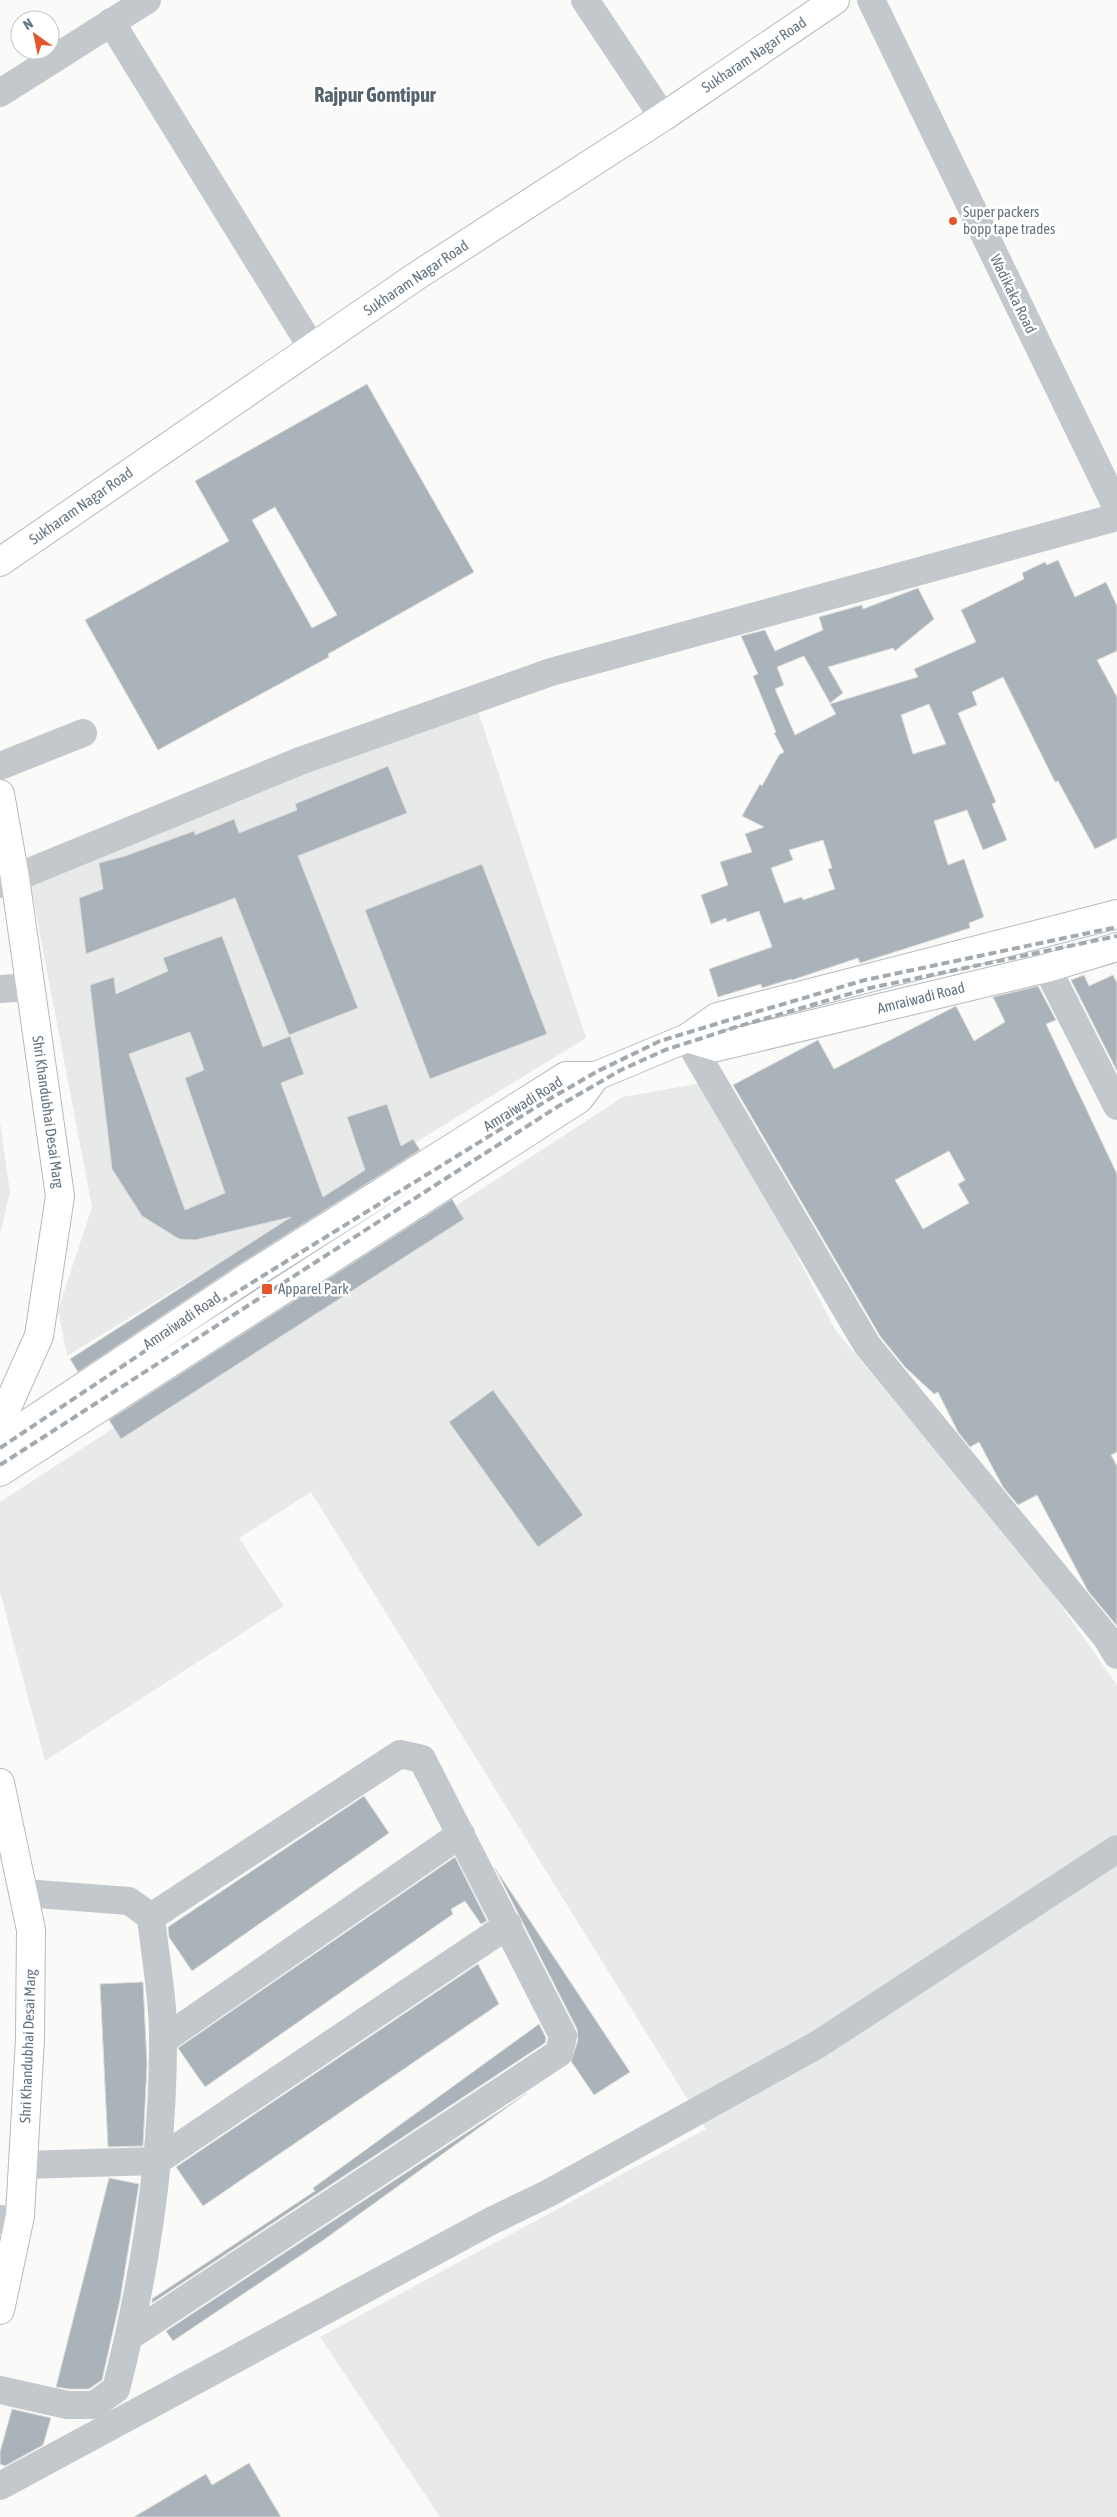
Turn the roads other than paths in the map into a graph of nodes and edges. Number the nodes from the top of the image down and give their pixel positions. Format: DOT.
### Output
graph roads {
  1 [pos="147,0"];
  2 [pos="585,0"];
  3 [pos="835,0"];
  4 [pos="871,0"];
  5 [pos="111,22"];
  6 [pos="0,93"];
  7 [pos="663,117"];
  8 [pos="312,348"];
  9 [pos="1117,508"];
  10 [pos="1117,518"];
  11 [pos="0,562"];
  12 [pos="83,733"];
  13 [pos="0,766"];
  14 [pos="0,794"];
  15 [pos="5,883"];
  16 [pos="1117,914"];
  17 [pos="1117,947"];
  18 [pos="1047,968"];
  19 [pos="7,989"];
  20 [pos="687,1038"];
  21 [pos="596,1076"];
  22 [pos="1117,1106"];
  23 [pos="0,1386"];
  24 [pos="0,1423"];
  25 [pos="0,1442"];
  26 [pos="0,1472"];
  27 [pos="1113,1641"];
  28 [pos="0,1784"];
  29 [pos="461,1834"];
  30 [pos="1117,1849"];
  31 [pos="0,1857"];
  32 [pos="24,1893"];
  33 [pos="151,1917"];
  34 [pos="508,1925"];
  35 [pos="163,2040"];
  36 [pos="157,2161"];
  37 [pos="23,2165"];
  38 [pos="0,2221"];
  39 [pos="0,2310"];
  40 [pos="130,2336"];
  41 [pos="0,2390"];
  42 [pos="0,2486"];
  1 -- 5 [label="street"];
  2 -- 7 [label="street"];
  3 -- 7 [label="main road, Sukharam Nagar Road"];
  4 -- 9 [label="street, Wadikaka Road"];
  5 -- 6 [label="street"];
  5 -- 8 [label="street"];
  7 -- 8 [label="main road, Sukharam Nagar Road"];
  8 -- 11 [label="main road, Sukharam Nagar Road"];
  10 -- 15 [label="street"];
  12 -- 13 [label="street"];
  14 -- 15 [label="main road, Shri Khandubhai Desai Marg"];
  15 -- 19 [label="main road, Shri Khandubhai Desai Marg"];
  15 -- 24 [label="main road, Shri Khandubhai Desai Marg"];
  16 -- 20 [label="main road"];
  17 -- 18 [label="main road, Amraiwadi Road"];
  18 -- 20 [label="main road, Amraiwadi Road"];
  18 -- 22 [label="street"];
  19 -- 23 [label="main road, Shri Khandubhai Desai Marg"];
  20 -- 21 [label="main road, Amraiwadi Road"];
  20 -- 27 [label="street"];
  21 -- 25 [label="main road, Amraiwadi Road"];
  21 -- 26 [label="main road"];
  28 -- 32 [label="main road, Shri Khandubhai Desai Marg"];
  29 -- 33 [label="street"];
  29 -- 34 [label="street"];
  29 -- 35 [label="street"];
  30 -- 42 [label="street"];
  31 -- 38 [label="main road, Shri Khandubhai Desai Marg"];
  32 -- 33 [label="street"];
  32 -- 37 [label="main road, Shri Khandubhai Desai Marg"];
  33 -- 35 [label="street"];
  34 -- 36 [label="street"];
  34 -- 40 [label="street"];
  35 -- 36 [label="street"];
  36 -- 37 [label="street"];
  36 -- 40 [label="street"];
  37 -- 39 [label="main road, Shri Khandubhai Desai Marg"];
  40 -- 41 [label="street"];
}
